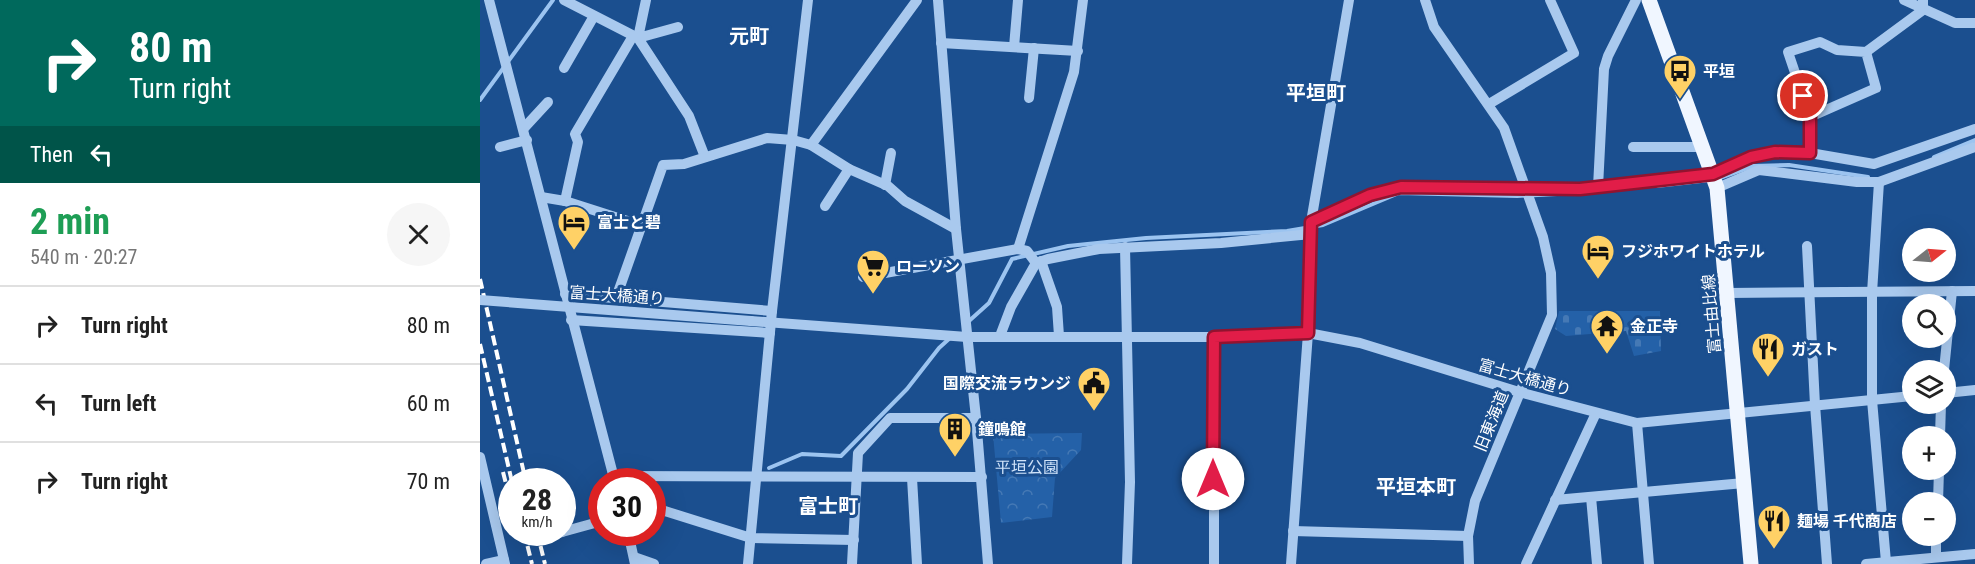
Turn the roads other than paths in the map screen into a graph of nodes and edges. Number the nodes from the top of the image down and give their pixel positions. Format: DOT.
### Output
graph roads {
  1 [pos="489,0"];
  2 [pos="564,0"];
  3 [pos="646,0"];
  4 [pos="808,0"];
  5 [pos="917,0"];
  6 [pos="938,0"];
  7 [pos="1018,0"];
  8 [pos="1083,0"];
  9 [pos="1349,0"];
  10 [pos="1425,0"];
  11 [pos="1550,0"];
  12 [pos="1636,0"];
  13 [pos="1649,0"];
  14 [pos="1904,0"];
  15 [pos="1923,5"];
  16 [pos="594,16"];
  17 [pos="1975,23"];
  18 [pos="678,27"];
  19 [pos="635,37"];
  20 [pos="941,43"];
  21 [pos="1014,47"];
  22 [pos="1034,48"];
  23 [pos="1078,51"];
  24 [pos="1866,52"];
  25 [pos="564,68"];
  26 [pos="1029,98"];
  27 [pos="548,102"];
  28 [pos="1489,104"];
  29 [pos="1810,117"];
  30 [pos="524,128"];
  31 [pos="1975,129"];
  32 [pos="527,140"];
  33 [pos="793,140"];
  34 [pos="811,145"];
  35 [pos="500,147"];
  36 [pos="1632,147"];
  37 [pos="1703,147"];
  38 [pos="1975,147"];
  39 [pos="891,153"];
  40 [pos="1810,153"];
  41 [pos="705,157"];
  42 [pos="849,169"];
  43 [pos="1715,181"];
  44 [pos="1878,182"];
  45 [pos="885,185"];
  46 [pos="1598,187"];
  47 [pos="1526,189"];
  48 [pos="541,197"];
  49 [pos="566,201"];
  50 [pos="825,206"];
  51 [pos="1311,222"];
  52 [pos="640,225"];
  53 [pos="956,229"];
  54 [pos="1311,234"];
  55 [pos="1807,246"];
  56 [pos="1125,247"];
  57 [pos="1022,250"];
  58 [pos="959,258"];
  59 [pos="1039,262"];
  60 [pos="862,277"];
  61 [pos="1952,291"];
  62 [pos="1975,291"];
  63 [pos="1808,292"];
  64 [pos="1727,293"];
  65 [pos="1872,293"];
  66 [pos="566,294"];
  67 [pos="616,298"];
  68 [pos="480,300"];
  69 [pos="571,320"];
  70 [pos="771,322"];
  71 [pos="1308,333"];
  72 [pos="1128,335"];
  73 [pos="1000,336"];
  74 [pos="1059,336"];
  75 [pos="967,337"];
  76 [pos="1214,337"];
  77 [pos="1945,360"];
  78 [pos="1975,390"];
  79 [pos="1519,392"];
  80 [pos="1956,392"];
  81 [pos="1902,397"];
  82 [pos="1872,400"];
  83 [pos="1815,405"];
  84 [pos="1737,412"];
  85 [pos="1596,413"];
  86 [pos="976,418"];
  87 [pos="1637,423"];
  88 [pos="480,457"];
  89 [pos="611,468"];
  90 [pos="758,475"];
  91 [pos="982,477"];
  92 [pos="666,478"];
  93 [pos="858,478"];
  94 [pos="912,478"];
  95 [pos="1744,483"];
  96 [pos="1642,493"];
  97 [pos="1591,497"];
  98 [pos="1555,500"];
  99 [pos="666,511"];
  100 [pos="1293,531"];
  101 [pos="1468,536"];
  102 [pos="751,538"];
  103 [pos="854,540"];
  104 [pos="631,546"];
  105 [pos="1936,546"];
  106 [pos="1975,554"];
  107 [pos="1936,557"];
  108 [pos="635,561"];
  109 [pos="504,562"];
  110 [pos="1886,562"];
  111 [pos="486,564"];
  112 [pos="654,564"];
  113 [pos="748,564"];
  114 [pos="852,564"];
  115 [pos="916,564"];
  116 [pos="988,564"];
  117 [pos="1128,564"];
  118 [pos="1214,564"];
  119 [pos="1291,564"];
  120 [pos="1469,564"];
  121 [pos="1526,564"];
  122 [pos="1597,564"];
  123 [pos="1649,564"];
  124 [pos="1751,564"];
  125 [pos="1827,564"];
  126 [pos="1866,564"];
  127 [pos="1972,564"];
  1 -- 30 [label="street"];
  2 -- 16 [label="street"];
  3 -- 19 [label="street"];
  4 -- 33 [label="street"];
  5 -- 34 [label="street"];
  6 -- 20 [label="street"];
  7 -- 21 [label="street"];
  8 -- 23 [label="street"];
  9 -- 51 [label="street"];
  10 -- 28 [label="street, 旧東海道"];
  11 -- 28 [label="street"];
  12 -- 46 [label="street"];
  13 -- 37 [label="main road, 富士由比線"];
  14 -- 15 [label="street"];
  15 -- 17 [label="street"];
  15 -- 24 [label="street"];
  16 -- 19 [label="street"];
  16 -- 25 [label="street"];
  18 -- 19 [label="street"];
  19 -- 41 [label="street"];
  19 -- 49 [label="street"];
  20 -- 21 [label="street"];
  20 -- 53 [label="street"];
  21 -- 22 [label="street"];
  22 -- 23 [label="street"];
  22 -- 26 [label="street"];
  23 -- 57 [label="street"];
  24 -- 29 [label="street"];
  24 -- 29 [label="street"];
  27 -- 30 [label="street"];
  28 -- 47 [label="street, 旧東海道"];
  29 -- 40 [label="street"];
  30 -- 32 [label="street"];
  31 -- 40 [label="street"];
  32 -- 35 [label="street"];
  32 -- 48 [label="street"];
  33 -- 34 [label="street"];
  33 -- 41 [label="street"];
  33 -- 70 [label="street"];
  34 -- 42 [label="street"];
  36 -- 37 [label="street"];
  37 -- 43 [label="main road, 富士由比線"];
  38 -- 44 [label="street"];
  39 -- 45 [label="street"];
  40 -- 43 [label="street"];
  41 -- 52 [label="street"];
  42 -- 45 [label="street"];
  42 -- 50 [label="street"];
  43 -- 44 [label="street"];
  43 -- 46 [label="street"];
  43 -- 64 [label="main road, 富士由比線"];
  44 -- 65 [label="street"];
  45 -- 53 [label="street"];
  46 -- 47 [label="street"];
  47 -- 51 [label="street"];
  47 -- 79 [label="street, 旧東海道"];
  48 -- 49 [label="street"];
  48 -- 66 [label="street"];
  49 -- 52 [label="street"];
  51 -- 54 [label="street"];
  52 -- 67 [label="street"];
  53 -- 58 [label="street"];
  54 -- 56 [label="street"];
  54 -- 71 [label="street"];
  55 -- 63 [label="street"];
  56 -- 59 [label="street"];
  56 -- 72 [label="street"];
  57 -- 58 [label="street"];
  57 -- 59 [label="street"];
  58 -- 60 [label="street"];
  58 -- 75 [label="street"];
  59 -- 73 [label="street"];
  59 -- 74 [label="street"];
  61 -- 62 [label="street"];
  61 -- 65 [label="street"];
  61 -- 77 [label="street"];
  63 -- 64 [label="street"];
  63 -- 65 [label="street"];
  63 -- 83 [label="street"];
  64 -- 84 [label="main road, 富士由比線"];
  65 -- 82 [label="street"];
  66 -- 67 [label="street"];
  66 -- 69 [label="street"];
  67 -- 70 [label="street"];
  68 -- 70 [label="street, 富士大橋通り, bridge"];
  69 -- 70 [label="street"];
  69 -- 89 [label="street"];
  70 -- 75 [label="street, 富士大橋通り"];
  70 -- 90 [label="street"];
  71 -- 76 [label="street, 富士大橋通り"];
  71 -- 79 [label="street, 富士大橋通り"];
  71 -- 100 [label="street"];
  72 -- 74 [label="street, 富士大橋通り"];
  72 -- 76 [label="street, 富士大橋通り"];
  72 -- 117 [label="street"];
  73 -- 74 [label="street, 富士大橋通り"];
  73 -- 75 [label="street, 富士大橋通り"];
  75 -- 86 [label="street"];
  76 -- 118 [label="street"];
  78 -- 80 [label="street"];
  79 -- 85 [label="street, 富士大橋通り"];
  79 -- 101 [label="street, 旧東海道"];
  81 -- 82 [label="street, 富士大橋通り"];
  82 -- 83 [label="street, 富士大橋通り"];
  82 -- 110 [label="street"];
  83 -- 84 [label="street, 富士大橋通り"];
  83 -- 125 [label="street"];
  84 -- 87 [label="street, 富士大橋通り"];
  84 -- 95 [label="main road, 富士由比線"];
  85 -- 87 [label="street, 富士大橋通り"];
  85 -- 98 [label="street"];
  86 -- 91 [label="street"];
  86 -- 93 [label="street"];
  87 -- 96 [label="street"];
  88 -- 109 [label="street"];
  90 -- 92 [label="street"];
  90 -- 93 [label="street"];
  90 -- 102 [label="street"];
  91 -- 94 [label="street"];
  91 -- 116 [label="street"];
  93 -- 94 [label="street"];
  93 -- 103 [label="street"];
  94 -- 115 [label="street"];
  95 -- 96 [label="street"];
  95 -- 124 [label="main road, 富士由比線"];
  96 -- 97 [label="street"];
  96 -- 123 [label="street"];
  97 -- 98 [label="street"];
  97 -- 122 [label="street"];
  98 -- 121 [label="street"];
  99 -- 102 [label="street"];
  100 -- 101 [label="street"];
  100 -- 119 [label="street"];
  101 -- 120 [label="street, 旧東海道"];
  102 -- 103 [label="street"];
  102 -- 113 [label="street"];
  103 -- 114 [label="street"];
  104 -- 108 [label="street"];
  105 -- 107 [label="street"];
  106 -- 107 [label="street"];
  106 -- 127 [label="street"];
  107 -- 110 [label="street"];
  108 -- 112 [label="street"];
  109 -- 111 [label="street"];
  110 -- 126 [label="street"];
}
